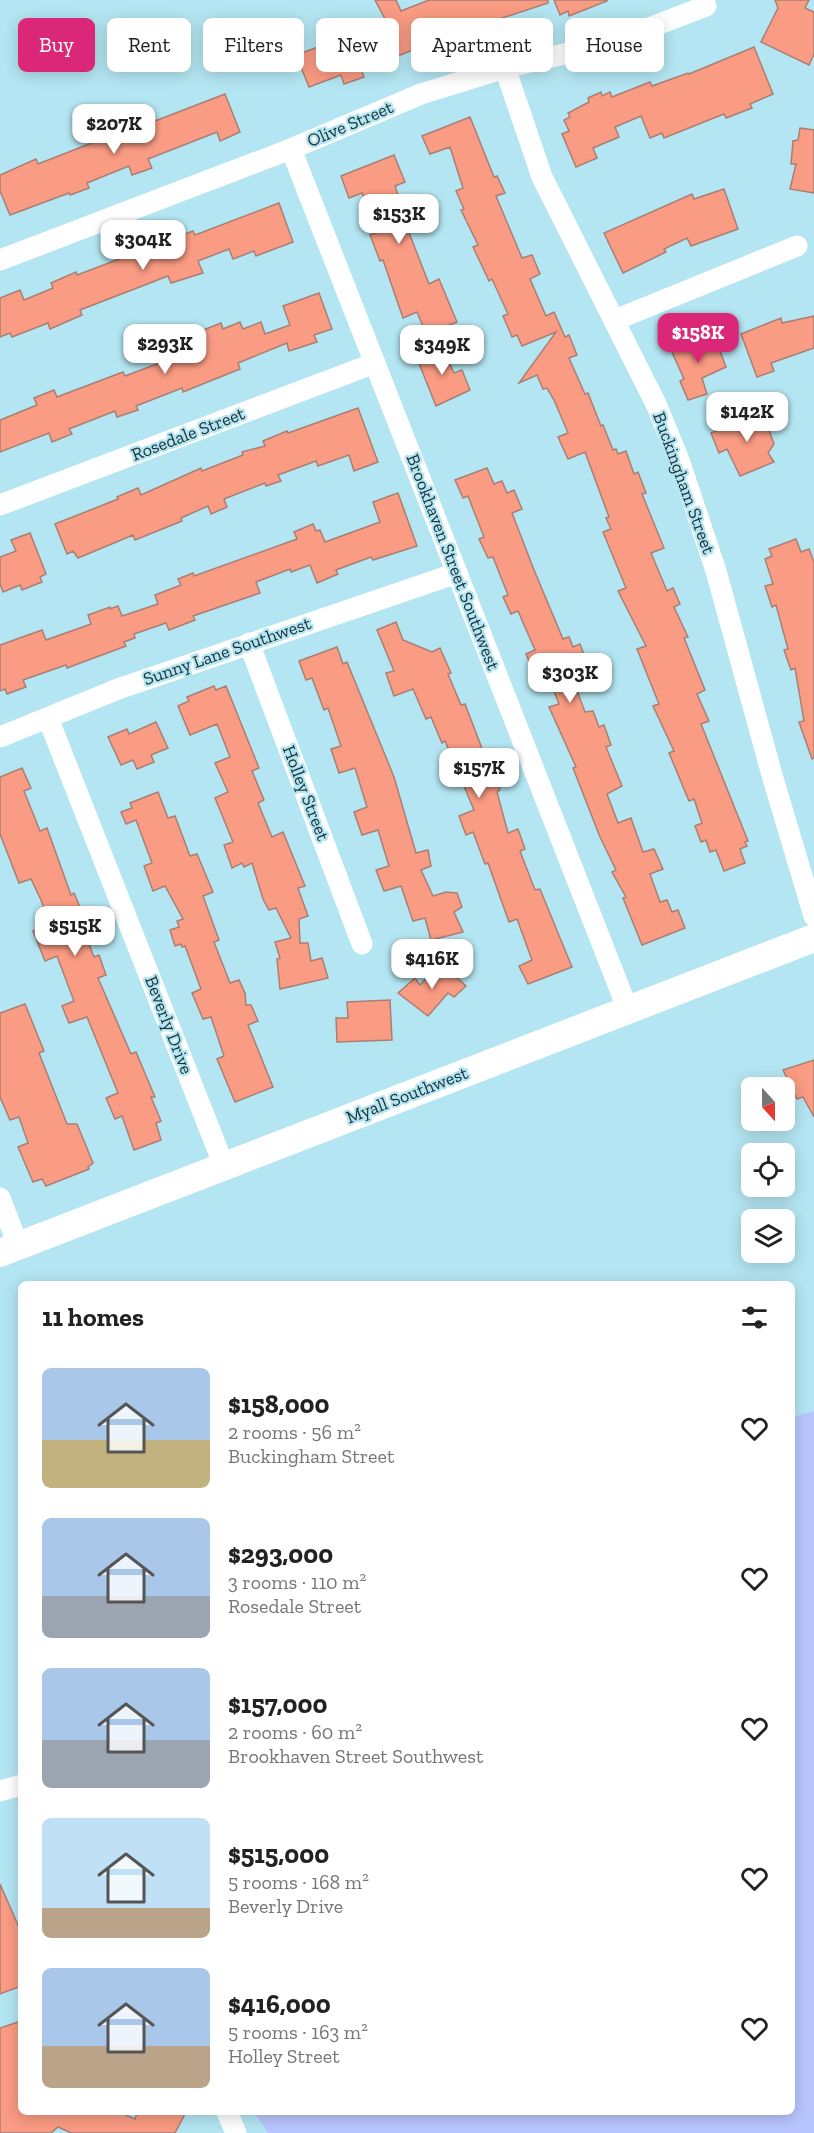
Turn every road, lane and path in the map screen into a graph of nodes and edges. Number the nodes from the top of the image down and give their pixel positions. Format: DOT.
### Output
graph roads {
  1 [pos="706,6"];
  2 [pos="553,57"];
  3 [pos="492,72"];
  4 [pos="506,72"];
  5 [pos="291,148"];
  6 [pos="797,246"];
  7 [pos="0,260"];
  8 [pos="615,320"];
  9 [pos="375,363"];
  10 [pos="0,506"];
  11 [pos="457,573"];
  12 [pos="249,643"];
  13 [pos="48,718"];
  14 [pos="0,737"];
  15 [pos="814,916"];
  16 [pos="814,938"];
  17 [pos="362,944"];
  18 [pos="628,1010"];
  19 [pos="224,1166"];
  20 [pos="0,1198"];
  21 [pos="9,1249"];
  22 [pos="18,1786"];
  23 [pos="0,1791"];
  24 [pos="228,2115"];
  25 [pos="236,2133"];
  1 -- 2 [label="street, Olive Street"];
  3 -- 5 [label="street, Olive Street"];
  4 -- 8 [label="street, Buckingham Street"];
  5 -- 7 [label="street, Olive Street"];
  5 -- 9 [label="street, Brookhaven Street Southwest"];
  6 -- 8 [label="street"];
  8 -- 15 [label="street, Buckingham Street"];
  9 -- 10 [label="street, Rosedale Street"];
  9 -- 11 [label="street, Brookhaven Street Southwest"];
  11 -- 12 [label="street, Sunny Lane Southwest"];
  11 -- 18 [label="street, Brookhaven Street Southwest"];
  12 -- 13 [label="street, Sunny Lane Southwest"];
  12 -- 17 [label="street, Holley Street"];
  13 -- 14 [label="street, Sunny Lane Southwest"];
  13 -- 19 [label="street, Beverly Drive"];
  16 -- 18 [label="street, Myall Southwest"];
  18 -- 19 [label="street, Myall Southwest"];
  19 -- 21 [label="street, Myall Southwest"];
  20 -- 21 [label="street"];
  22 -- 23 [label="street"];
  24 -- 25 [label="street"];
}
